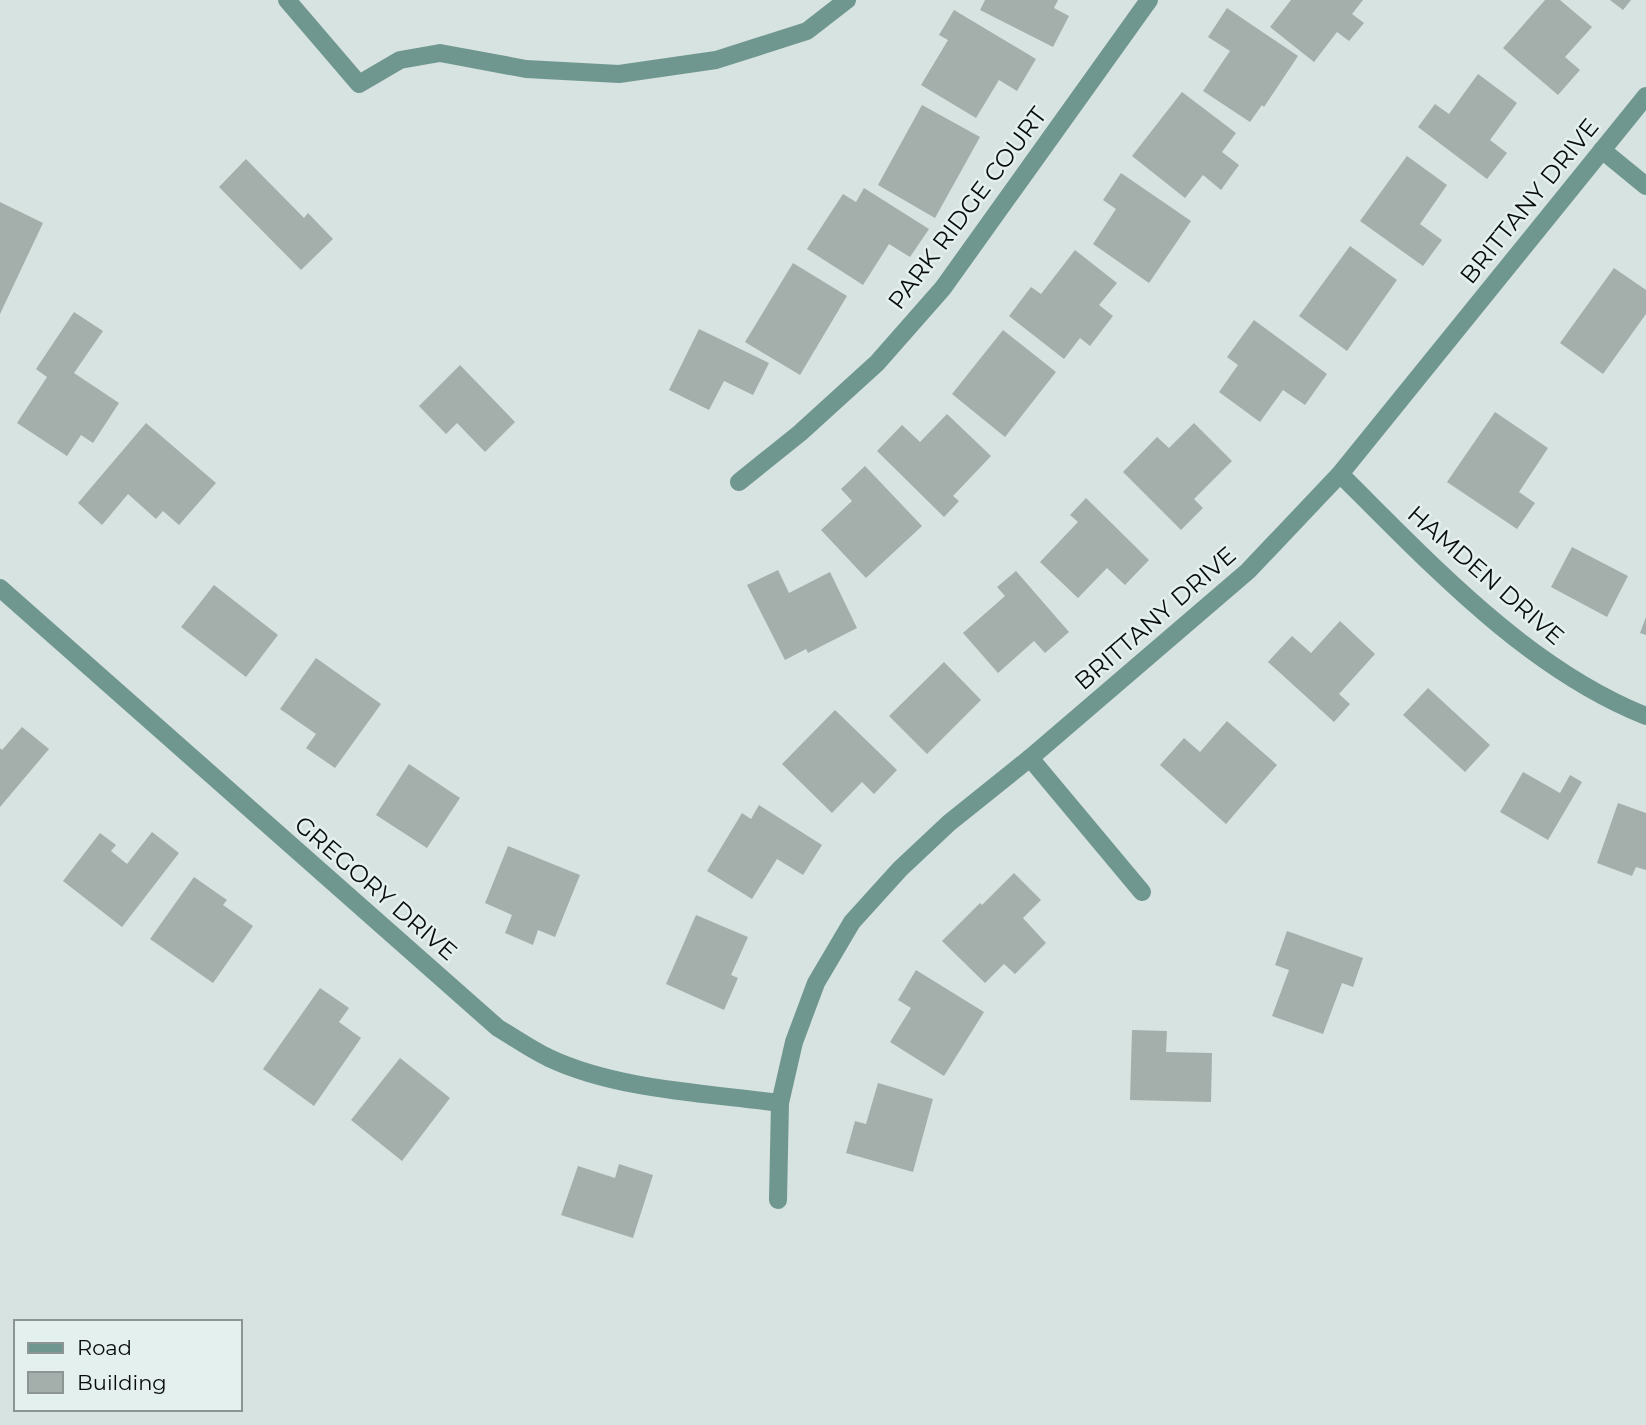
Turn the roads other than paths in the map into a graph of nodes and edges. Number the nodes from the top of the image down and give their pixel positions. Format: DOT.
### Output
graph roads {
  1 [pos="287,0"];
  2 [pos="847,0"];
  3 [pos="1149,0"];
  4 [pos="1646,96"];
  5 [pos="1602,150"];
  6 [pos="1646,186"];
  7 [pos="1340,474"];
  8 [pos="738,482"];
  9 [pos="0,588"];
  10 [pos="1646,716"];
  11 [pos="1030,758"];
  12 [pos="1142,892"];
  13 [pos="780,1103"];
  14 [pos="778,1200"];
  1 -- 2 [label="street"];
  3 -- 8 [label="street, PARK RIDGE COURT"];
  4 -- 5 [label="street, BRITTANY DRIVE"];
  5 -- 6 [label="street"];
  5 -- 7 [label="street, BRITTANY DRIVE"];
  7 -- 10 [label="street, HAMDEN DRIVE"];
  7 -- 11 [label="street, BRITTANY DRIVE"];
  9 -- 13 [label="street, GREGORY DRIVE"];
  11 -- 12 [label="street"];
  11 -- 13 [label="street, BRITTANY DRIVE"];
  13 -- 14 [label="street, BRITTANY DRIVE"];
}
